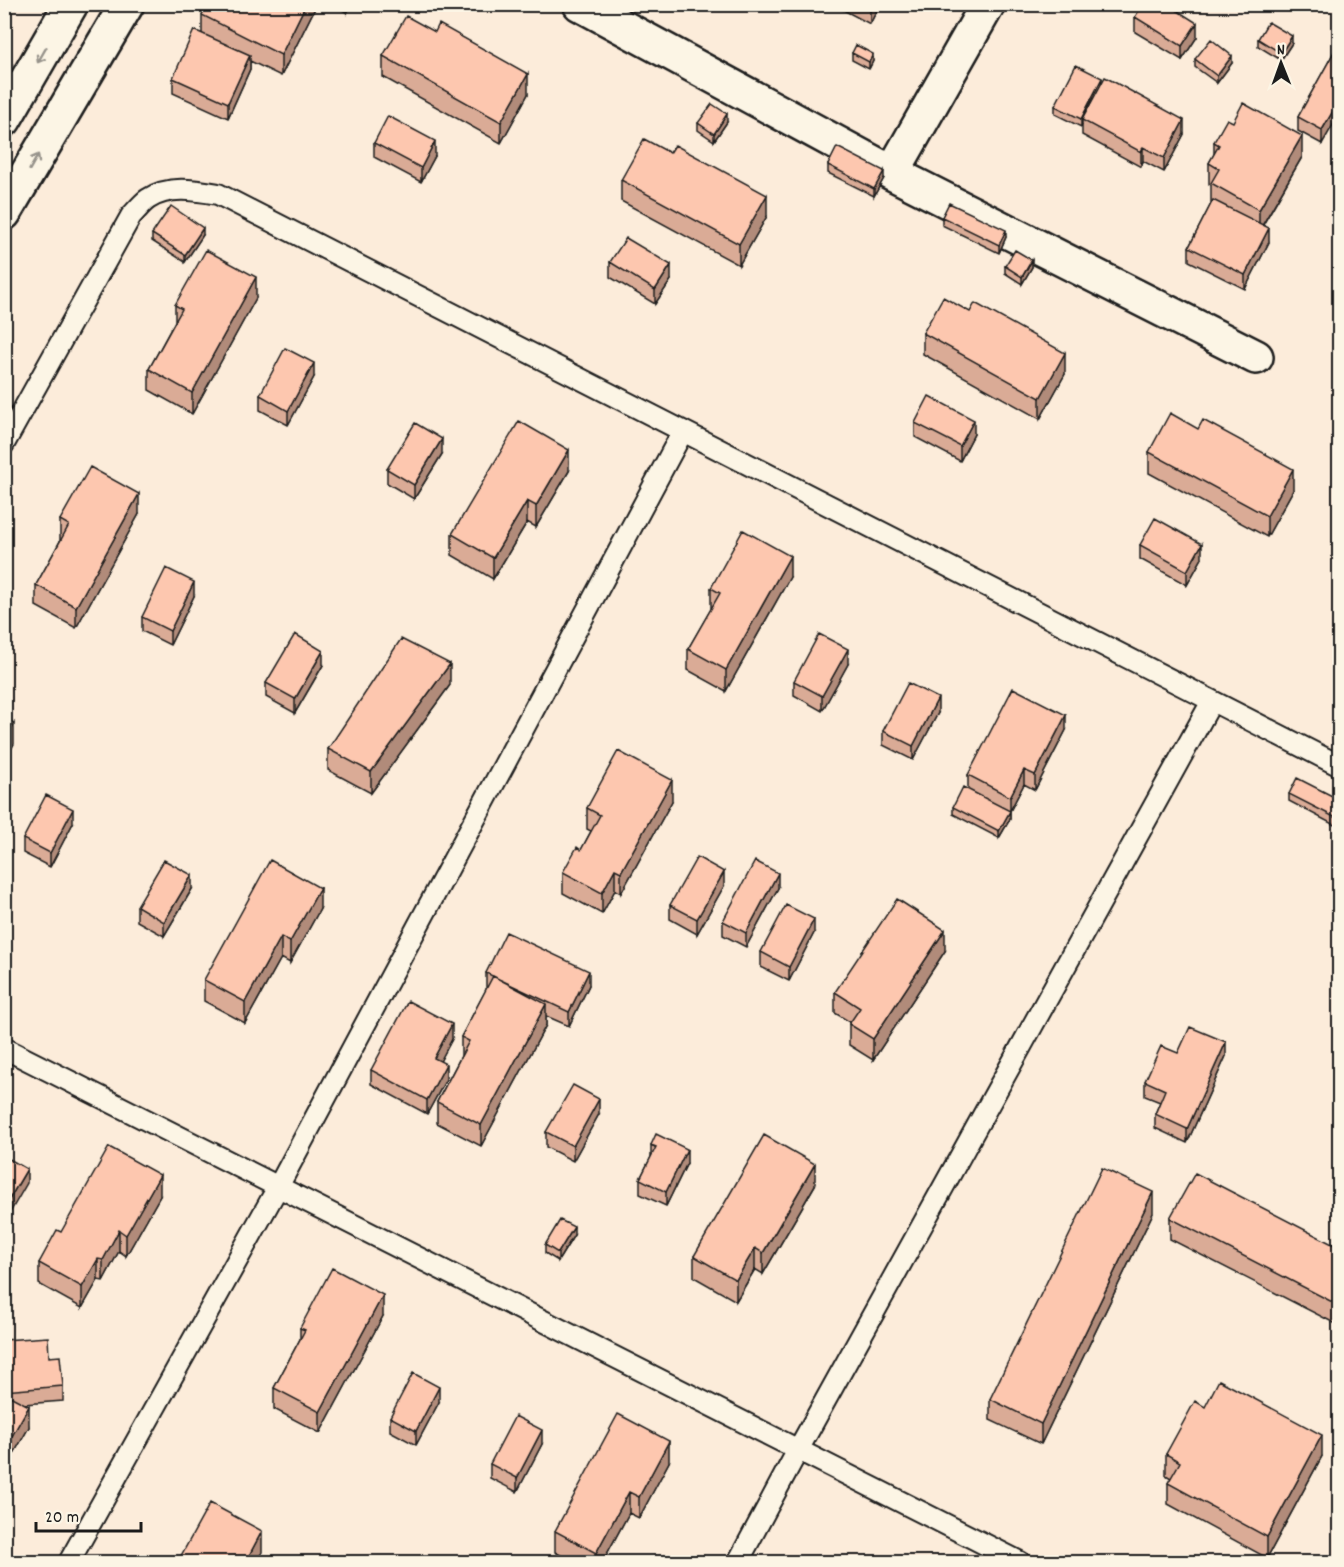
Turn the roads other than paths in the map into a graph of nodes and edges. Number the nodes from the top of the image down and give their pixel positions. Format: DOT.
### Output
graph roads {
  1 [pos="71,4"];
  2 [pos="127,4"];
  3 [pos="580,4"];
  4 [pos="988,4"];
  5 [pos="4,120"];
  6 [pos="892,173"];
  7 [pos="4,213"];
  8 [pos="1256,357"];
  9 [pos="683,431"];
  10 [pos="4,444"];
  11 [pos="1212,701"];
  12 [pos="1340,766"];
  13 [pos="4,1048"];
  14 [pos="278,1187"];
  15 [pos="798,1450"];
  16 [pos="69,1563"];
  17 [pos="738,1563"];
  18 [pos="1020,1563"];
  1 -- 5 [label="street, one-way"];
  7 -- 2 [label="street, one-way"];
  3 -- 6 [label="street"];
  4 -- 6 [label="street"];
  6 -- 8 [label="street"];
  9 -- 10 [label="lane"];
  9 -- 11 [label="lane"];
  9 -- 14 [label="lane"];
  11 -- 12 [label="lane"];
  11 -- 15 [label="lane"];
  13 -- 14 [label="lane"];
  14 -- 15 [label="lane"];
  14 -- 16 [label="lane"];
  15 -- 17 [label="lane"];
  15 -- 18 [label="lane"];
}
